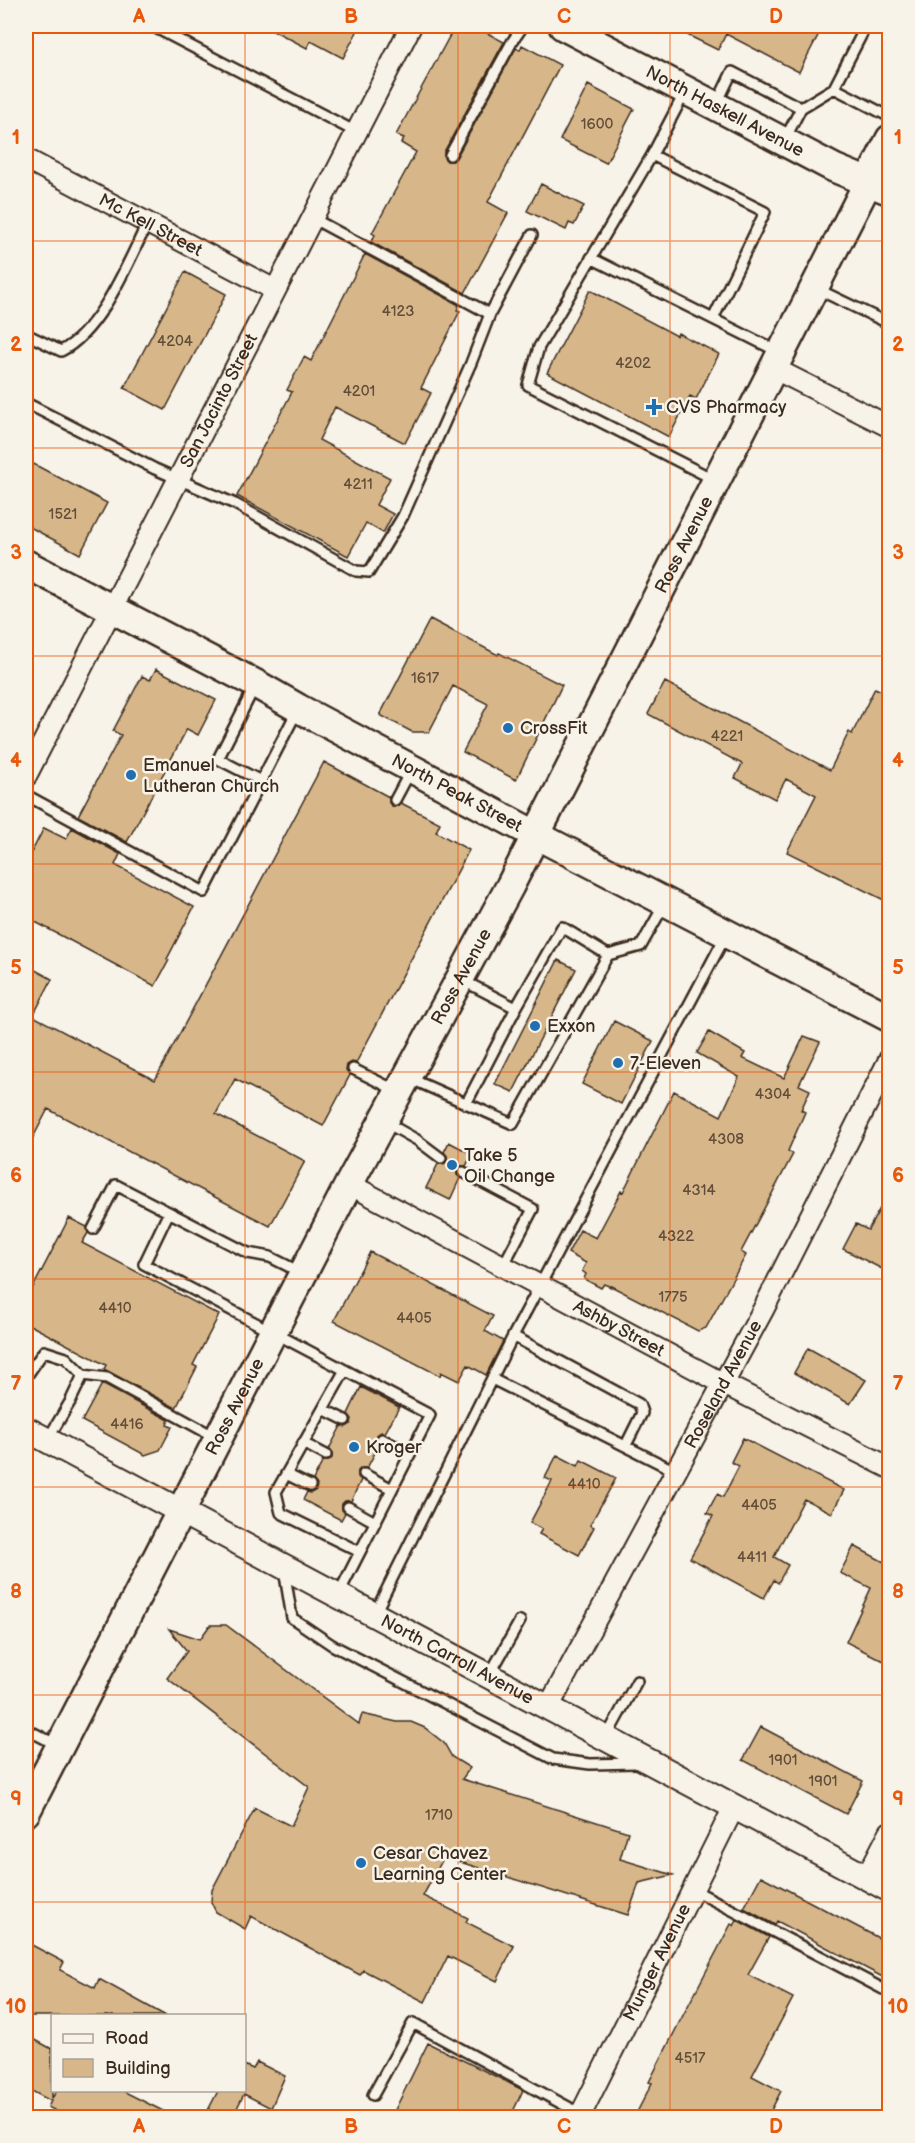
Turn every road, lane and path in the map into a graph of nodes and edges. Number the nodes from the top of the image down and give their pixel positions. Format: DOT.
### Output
graph roads {
  1 [pos="152,26"];
  2 [pos="411,26"];
  3 [pos="523,26"];
  4 [pos="563,26"];
  5 [pos="866,26"];
  6 [pos="834,88"];
  7 [pos="686,90"];
  8 [pos="716,105"];
  9 [pos="801,108"];
  10 [pos="890,117"];
  11 [pos="356,132"];
  12 [pos="890,139"];
  13 [pos="784,141"];
  14 [pos="450,155"];
  15 [pos="652,155"];
  16 [pos="26,159"];
  17 [pos="879,186"];
  18 [pos="312,218"];
  19 [pos="148,222"];
  20 [pos="532,236"];
  21 [pos="591,258"];
  22 [pos="813,287"];
  23 [pos="275,290"];
  24 [pos="490,314"];
  25 [pos="713,319"];
  26 [pos="890,324"];
  27 [pos="26,334"];
  28 [pos="776,360"];
  29 [pos="26,405"];
  30 [pos="890,427"];
  31 [pos="178,480"];
  32 [pos="717,481"];
  33 [pos="26,564"];
  34 [pos="111,609"];
  35 [pos="256,684"];
  36 [pos="298,708"];
  37 [pos="411,769"];
  38 [pos="26,776"];
  39 [pos="261,781"];
  40 [pos="26,795"];
  41 [pos="395,800"];
  42 [pos="536,835"];
  43 [pos="666,901"];
  44 [pos="727,933"];
  45 [pos="608,955"];
  46 [pos="460,979"];
  47 [pos="516,1008"];
  48 [pos="890,1018"];
  49 [pos="890,1058"];
  50 [pos="354,1069"];
  51 [pos="403,1084"];
  52 [pos="466,1104"];
  53 [pos="383,1121"];
  54 [pos="441,1158"];
  55 [pos="463,1172"];
  56 [pos="349,1184"];
  57 [pos="169,1212"];
  58 [pos="93,1229"];
  59 [pos="503,1266"];
  60 [pos="303,1274"];
  61 [pos="540,1286"];
  62 [pos="273,1331"];
  63 [pos="513,1336"];
  64 [pos="345,1370"];
  65 [pos="83,1375"];
  66 [pos="26,1377"];
  67 [pos="492,1379"];
  68 [pos="722,1383"];
  69 [pos="323,1409"];
  70 [pos="345,1420"];
  71 [pos="36,1435"];
  72 [pos="218,1438"];
  73 [pos="382,1439"];
  74 [pos="303,1443"];
  75 [pos="626,1446"];
  76 [pos="410,1453"];
  77 [pos="326,1455"];
  78 [pos="890,1468"];
  79 [pos="675,1471"];
  80 [pos="286,1474"];
  81 [pos="364,1474"];
  82 [pos="310,1486"];
  83 [pos="392,1489"];
  84 [pos="348,1507"];
  85 [pos="180,1512"];
  86 [pos="375,1522"];
  87 [pos="360,1552"];
  88 [pos="283,1567"];
  89 [pos="338,1596"];
  90 [pos="374,1615"];
  91 [pos="520,1621"];
  92 [pos="489,1676"];
  93 [pos="637,1681"];
  94 [pos="548,1708"];
  95 [pos="26,1730"];
  96 [pos="606,1738"];
  97 [pos="59,1746"];
  98 [pos="650,1762"];
  99 [pos="734,1807"];
  100 [pos="26,1812"];
  101 [pos="890,1832"];
  102 [pos="866,1878"];
  103 [pos="692,1889"];
  104 [pos="890,1890"];
  105 [pos="883,1989"];
  106 [pos="374,2095"];
  107 [pos="580,2116"];
  1 -- 11 [label="lane"];
  2 -- 11 [label="street, San Jacinto Street"];
  3 -- 14 [label="lane"];
  4 -- 7 [label="main road, North Haskell Avenue"];
  5 -- 6 [label="lane"];
  6 -- 9 [label="lane"];
  6 -- 10 [label="lane"];
  7 -- 8 [label="main road, North Haskell Avenue"];
  7 -- 15 [label="lane"];
  8 -- 9 [label="lane"];
  8 -- 13 [label="main road, North Haskell Avenue"];
  9 -- 13 [label="lane"];
  11 -- 18 [label="street, San Jacinto Street"];
  12 -- 17 [label="main road, Ross Avenue"];
  13 -- 17 [label="main road, North Haskell Avenue"];
  15 -- 21 [label="lane"];
  15 -- 25 [label="lane"];
  16 -- 19 [label="street, Mc Kell Street"];
  17 -- 22 [label="main road, Ross Avenue"];
  18 -- 23 [label="street, San Jacinto Street"];
  18 -- 24 [label="lane"];
  19 -- 23 [label="street, Mc Kell Street"];
  19 -- 27 [label="lane"];
  20 -- 24 [label="lane"];
  21 -- 25 [label="lane"];
  21 -- 32 [label="lane"];
  22 -- 26 [label="lane"];
  22 -- 28 [label="main road, Ross Avenue"];
  23 -- 31 [label="street, San Jacinto Street"];
  24 -- 31 [label="lane"];
  25 -- 28 [label="lane"];
  28 -- 30 [label="street"];
  28 -- 32 [label="main road, Ross Avenue"];
  29 -- 31 [label="lane"];
  31 -- 34 [label="street, San Jacinto Street"];
  32 -- 42 [label="main road, Ross Avenue"];
  33 -- 34 [label="main road, North Peak Street"];
  34 -- 35 [label="main road, North Peak Street"];
  34 -- 38 [label="street, San Jacinto Street"];
  35 -- 36 [label="main road, North Peak Street"];
  35 -- 39 [label="lane"];
  36 -- 37 [label="main road, North Peak Street"];
  36 -- 39 [label="lane"];
  37 -- 41 [label="lane"];
  37 -- 42 [label="main road, North Peak Street"];
  39 -- 40 [label="lane"];
  42 -- 43 [label="main road, North Peak Street"];
  42 -- 46 [label="main road, Ross Avenue"];
  43 -- 44 [label="main road, North Peak Street"];
  43 -- 45 [label="lane"];
  44 -- 48 [label="main road, North Peak Street"];
  44 -- 61 [label="lane"];
  45 -- 47 [label="lane"];
  45 -- 52 [label="lane"];
  46 -- 47 [label="lane"];
  46 -- 51 [label="main road, Ross Avenue"];
  47 -- 52 [label="lane"];
  49 -- 68 [label="street, Roseland Avenue"];
  50 -- 51 [label="lane"];
  51 -- 52 [label="lane"];
  51 -- 53 [label="main road, Ross Avenue"];
  53 -- 54 [label="lane"];
  53 -- 56 [label="main road, Ross Avenue"];
  55 -- 59 [label="lane"];
  56 -- 59 [label="street, Ashby Street"];
  56 -- 60 [label="main road, Ross Avenue"];
  57 -- 58 [label="lane"];
  57 -- 60 [label="lane"];
  57 -- 62 [label="lane"];
  59 -- 61 [label="street, Ashby Street"];
  60 -- 62 [label="main road, Ross Avenue"];
  61 -- 63 [label="lane"];
  61 -- 68 [label="street, Ashby Street"];
  62 -- 64 [label="lane"];
  62 -- 72 [label="main road, Ross Avenue"];
  63 -- 67 [label="lane"];
  63 -- 75 [label="lane"];
  64 -- 69 [label="lane"];
  64 -- 76 [label="lane"];
  65 -- 66 [label="lane"];
  65 -- 71 [label="lane"];
  65 -- 72 [label="lane"];
  67 -- 75 [label="lane"];
  67 -- 90 [label="lane"];
  68 -- 78 [label="street, Ashby Street"];
  68 -- 79 [label="street, Roseland Avenue"];
  69 -- 70 [label="lane"];
  69 -- 74 [label="lane"];
  71 -- 85 [label="street, North Carroll Avenue"];
  72 -- 85 [label="main road, Ross Avenue"];
  73 -- 76 [label="lane"];
  74 -- 77 [label="lane"];
  74 -- 80 [label="lane"];
  75 -- 79 [label="lane"];
  76 -- 83 [label="lane"];
  79 -- 94 [label="street, Roseland Avenue"];
  80 -- 82 [label="lane"];
  80 -- 87 [label="lane"];
  81 -- 83 [label="lane"];
  83 -- 86 [label="lane"];
  84 -- 86 [label="lane"];
  85 -- 88 [label="street, North Carroll Avenue"];
  85 -- 97 [label="main road, Ross Avenue"];
  86 -- 87 [label="lane"];
  87 -- 89 [label="lane"];
  88 -- 89 [label="street, North Carroll Avenue"];
  88 -- 98 [label="lane"];
  89 -- 90 [label="street, North Carroll Avenue"];
  90 -- 92 [label="street, North Carroll Avenue"];
  91 -- 92 [label="lane"];
  92 -- 94 [label="street, North Carroll Avenue"];
  93 -- 96 [label="lane"];
  94 -- 96 [label="street, North Carroll Avenue"];
  95 -- 97 [label="lane"];
  96 -- 98 [label="street, North Carroll Avenue"];
  97 -- 100 [label="main road, Ross Avenue"];
  98 -- 99 [label="street, North Carroll Avenue"];
  99 -- 102 [label="street, North Carroll Avenue"];
  99 -- 103 [label="street, Munger Avenue"];
  101 -- 102 [label="street"];
  102 -- 104 [label="street, North Carroll Avenue"];
  103 -- 105 [label="lane"];
  103 -- 107 [label="street, Munger Avenue"];
  106 -- 107 [label="lane"];
}
